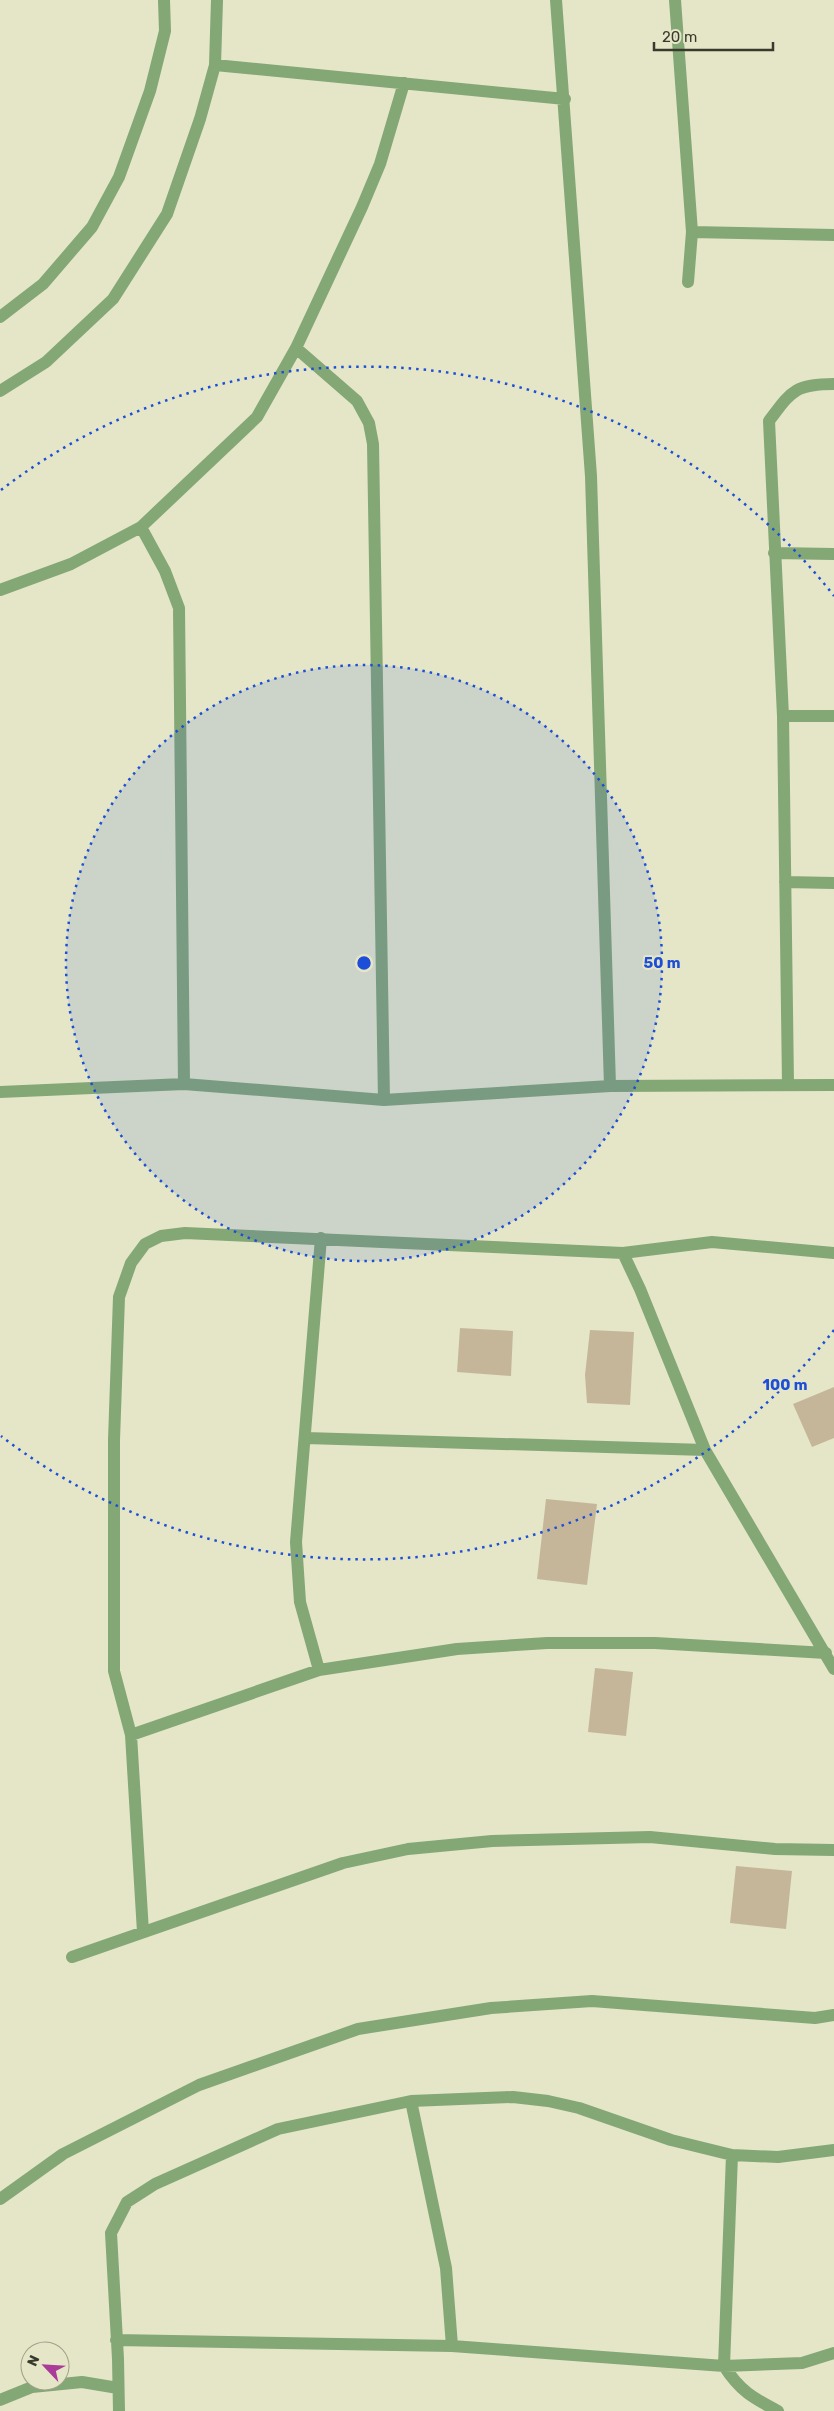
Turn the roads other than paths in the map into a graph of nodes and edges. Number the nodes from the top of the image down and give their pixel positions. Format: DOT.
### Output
graph roads {
  1 [pos="164,0"];
  2 [pos="217,0"];
  3 [pos="556,0"];
  4 [pos="675,0"];
  5 [pos="215,65"];
  6 [pos="404,83"];
  7 [pos="565,99"];
  8 [pos="692,232"];
  9 [pos="834,235"];
  10 [pos="688,282"];
  11 [pos="0,317"];
  12 [pos="296,348"];
  13 [pos="834,384"];
  14 [pos="0,391"];
  15 [pos="141,527"];
  16 [pos="774,553"];
  17 [pos="834,554"];
  18 [pos="0,590"];
  19 [pos="784,716"];
  20 [pos="834,716"];
  21 [pos="785,882"];
  22 [pos="834,883"];
  23 [pos="184,1084"];
  24 [pos="788,1084"];
  25 [pos="834,1085"];
  26 [pos="610,1086"];
  27 [pos="0,1092"];
  28 [pos="384,1100"];
  29 [pos="321,1238"];
  30 [pos="623,1253"];
  31 [pos="834,1253"];
  32 [pos="306,1438"];
  33 [pos="705,1450"];
  34 [pos="826,1653"];
  35 [pos="834,1669"];
  36 [pos="319,1670"];
  37 [pos="132,1735"];
  38 [pos="834,1850"];
  39 [pos="143,1932"];
  40 [pos="72,1957"];
  41 [pos="834,2015"];
  42 [pos="411,2101"];
  43 [pos="834,2150"];
  44 [pos="732,2155"];
  45 [pos="0,2199"];
  46 [pos="116,2340"];
  47 [pos="452,2346"];
  48 [pos="834,2353"];
  49 [pos="724,2366"];
  50 [pos="118,2388"];
  51 [pos="0,2400"];
  52 [pos="119,2411"];
  53 [pos="778,2411"];
  1 -- 11 [label="street"];
  2 -- 5 [label="street"];
  3 -- 7 [label="street"];
  4 -- 8 [label="street"];
  5 -- 6 [label="street"];
  5 -- 14 [label="street"];
  6 -- 7 [label="street"];
  6 -- 12 [label="street"];
  7 -- 26 [label="street"];
  8 -- 9 [label="street"];
  8 -- 10 [label="street"];
  12 -- 15 [label="street"];
  12 -- 28 [label="street"];
  13 -- 16 [label="street"];
  15 -- 18 [label="street"];
  15 -- 23 [label="street"];
  16 -- 17 [label="street"];
  16 -- 19 [label="street"];
  19 -- 20 [label="street"];
  19 -- 21 [label="street"];
  21 -- 22 [label="street"];
  21 -- 24 [label="street"];
  23 -- 27 [label="street"];
  23 -- 28 [label="street"];
  24 -- 25 [label="street"];
  24 -- 26 [label="street"];
  26 -- 28 [label="street"];
  29 -- 30 [label="street"];
  29 -- 32 [label="street"];
  29 -- 37 [label="street"];
  30 -- 31 [label="street"];
  30 -- 33 [label="street"];
  32 -- 33 [label="street"];
  32 -- 36 [label="street"];
  33 -- 34 [label="street"];
  34 -- 35 [label="street"];
  34 -- 36 [label="street"];
  36 -- 37 [label="street"];
  37 -- 39 [label="street"];
  38 -- 39 [label="street"];
  39 -- 40 [label="street"];
  41 -- 45 [label="street"];
  42 -- 44 [label="street"];
  42 -- 46 [label="street"];
  42 -- 47 [label="street"];
  43 -- 44 [label="street"];
  44 -- 49 [label="street"];
  46 -- 47 [label="street"];
  46 -- 50 [label="street"];
  47 -- 49 [label="street"];
  48 -- 49 [label="street"];
  49 -- 53 [label="street"];
  50 -- 51 [label="street"];
  50 -- 52 [label="street"];
}
